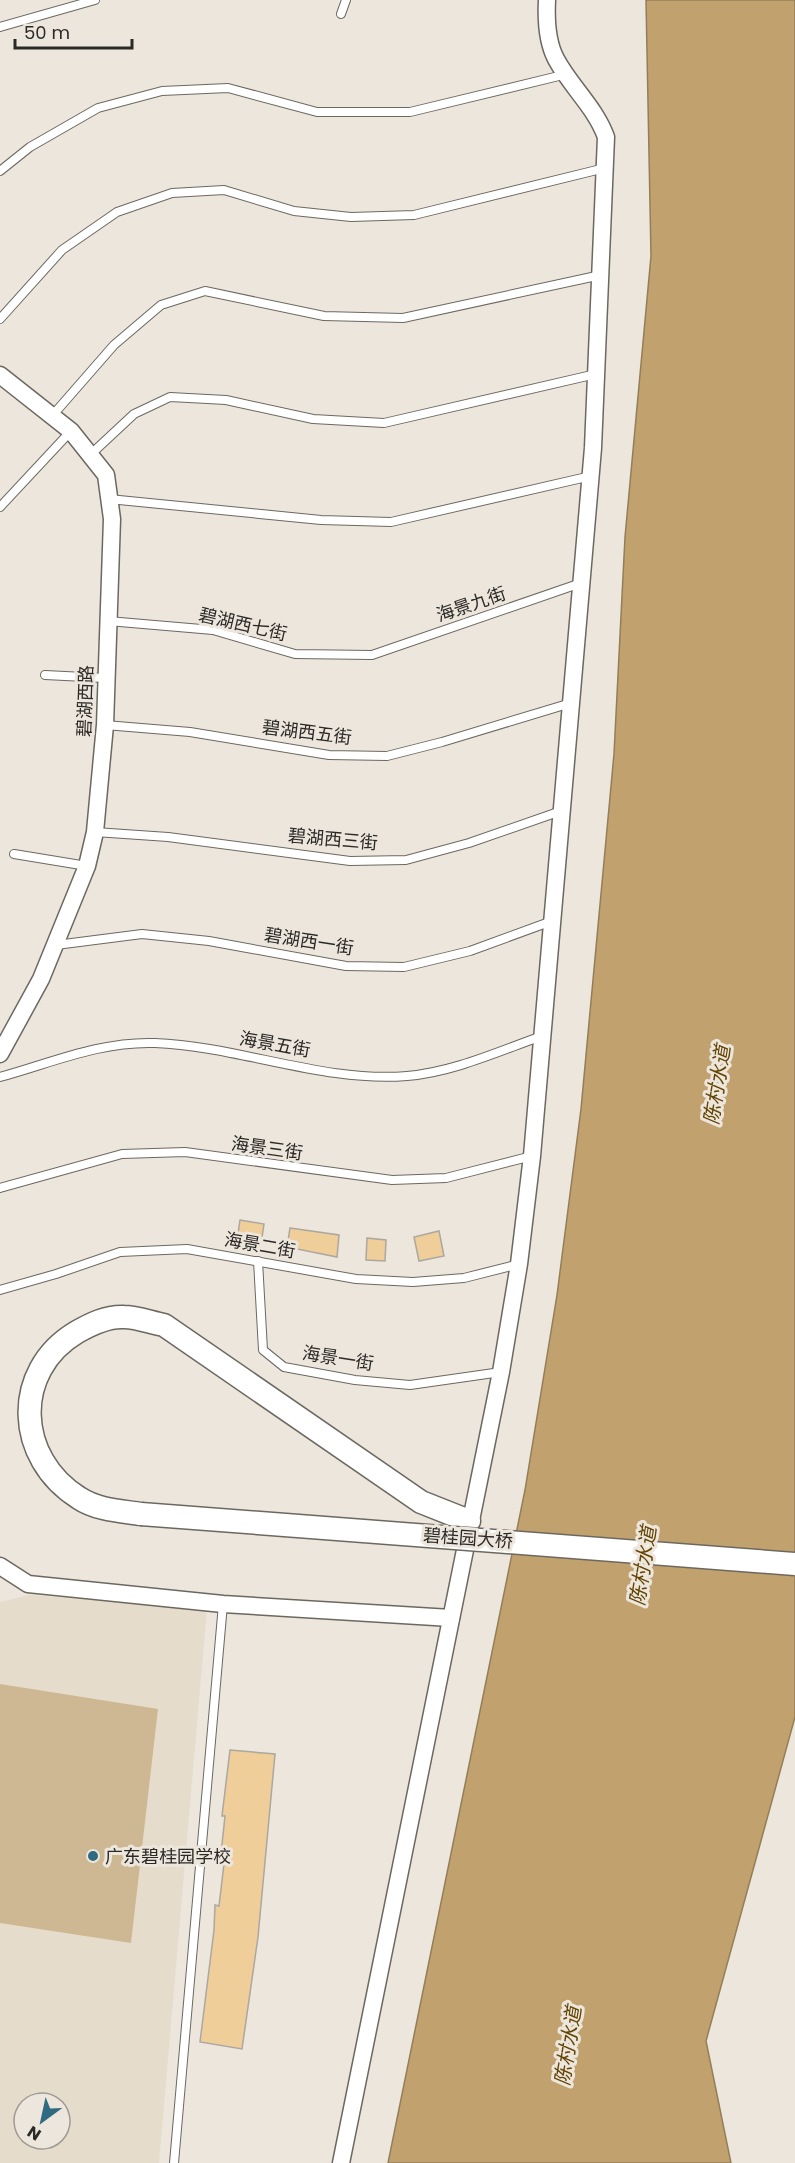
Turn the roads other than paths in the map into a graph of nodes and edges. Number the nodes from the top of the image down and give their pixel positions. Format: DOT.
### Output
graph roads {
  1 [pos="95,0"];
  2 [pos="346,0"];
  3 [pos="547,0"];
  4 [pos="341,14"];
  5 [pos="0,27"];
  6 [pos="567,74"];
  7 [pos="605,168"];
  8 [pos="0,171"];
  9 [pos="601,275"];
  10 [pos="0,319"];
  11 [pos="596,374"];
  12 [pos="0,375"];
  13 [pos="52,416"];
  14 [pos="70,431"];
  15 [pos="90,456"];
  16 [pos="591,476"];
  17 [pos="109,499"];
  18 [pos="0,507"];
  19 [pos="581,584"];
  20 [pos="108,621"];
  21 [pos="372,655"];
  22 [pos="45,675"];
  23 [pos="105,678"];
  24 [pos="571,703"];
  25 [pos="105,725"];
  26 [pos="561,811"];
  27 [pos="95,832"];
  28 [pos="14,854"];
  29 [pos="87,866"];
  30 [pos="552,921"];
  31 [pos="55,945"];
  32 [pos="542,1036"];
  33 [pos="0,1054"];
  34 [pos="0,1077"];
  35 [pos="532,1156"];
  36 [pos="0,1188"];
  37 [pos="258,1261"];
  38 [pos="519,1264"];
  39 [pos="0,1290"];
  40 [pos="501,1372"];
  41 [pos="143,1508"];
  42 [pos="468,1527"];
  43 [pos="795,1554"];
  44 [pos="795,1564"];
  45 [pos="0,1566"];
  46 [pos="223,1604"];
  47 [pos="451,1618"];
  48 [pos="174,2163"];
  49 [pos="341,2163"];
  1 -- 5 [label="lane"];
  2 -- 4 [label="lane"];
  3 -- 6 [label="street"];
  6 -- 7 [label="street"];
  6 -- 8 [label="lane"];
  7 -- 9 [label="street"];
  7 -- 10 [label="lane"];
  9 -- 11 [label="street"];
  9 -- 13 [label="lane"];
  11 -- 15 [label="lane"];
  11 -- 16 [label="street"];
  12 -- 13 [label="street, 碧湖西路"];
  13 -- 14 [label="street, 碧湖西路"];
  14 -- 15 [label="street, 碧湖西路"];
  14 -- 18 [label="lane"];
  15 -- 17 [label="street, 碧湖西路"];
  16 -- 17 [label="lane"];
  16 -- 19 [label="street"];
  17 -- 20 [label="street, 碧湖西路"];
  19 -- 21 [label="lane, 海景九街"];
  19 -- 24 [label="street"];
  20 -- 21 [label="lane, 碧湖西七街"];
  20 -- 23 [label="street, 碧湖西路"];
  22 -- 23 [label="lane"];
  23 -- 25 [label="street, 碧湖西路"];
  24 -- 25 [label="lane, 碧湖西五街"];
  24 -- 26 [label="street"];
  25 -- 27 [label="street, 碧湖西路"];
  26 -- 27 [label="lane, 碧湖西三街"];
  26 -- 30 [label="street"];
  27 -- 29 [label="street, 碧湖西路"];
  28 -- 29 [label="lane"];
  29 -- 31 [label="street, 碧湖西路"];
  30 -- 31 [label="lane, 碧湖西一街"];
  30 -- 32 [label="street"];
  31 -- 33 [label="street, 碧湖西路"];
  32 -- 34 [label="lane, 海景五街"];
  32 -- 35 [label="street"];
  35 -- 36 [label="lane, 海景三街"];
  35 -- 38 [label="street"];
  37 -- 38 [label="lane, 海景二街"];
  37 -- 39 [label="lane, 海景二街"];
  37 -- 40 [label="lane, 海景一街"];
  38 -- 40 [label="street"];
  40 -- 42 [label="street"];
  41 -- 42 [label="main road"];
  41 -- 43 [label="main road, 碧桂园大桥"];
  41 -- 44 [label="main road, 碧桂园大桥, bridge"];
  42 -- 47 [label="street"];
  45 -- 46 [label="street"];
  46 -- 47 [label="street"];
  46 -- 48 [label="lane"];
  47 -- 49 [label="street"];
}
